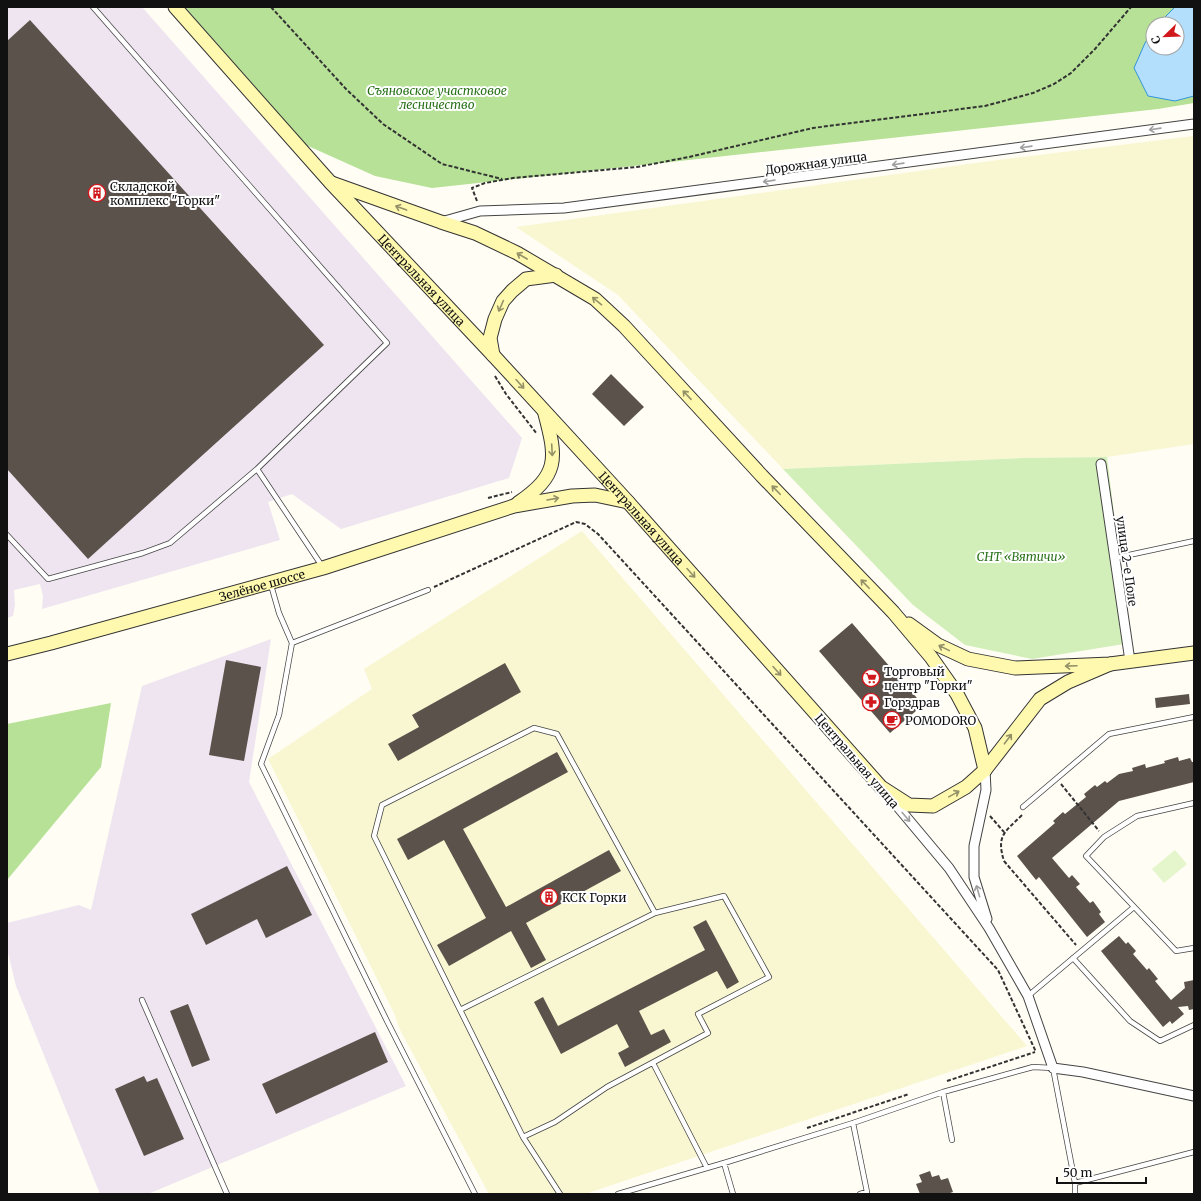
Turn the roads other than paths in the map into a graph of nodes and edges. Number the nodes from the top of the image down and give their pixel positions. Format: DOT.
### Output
graph roads {
  1 [pos="93,7"];
  2 [pos="175,7"];
  3 [pos="1194,124"];
  4 [pos="330,182"];
  5 [pos="441,222"];
  6 [pos="556,275"];
  7 [pos="493,355"];
  8 [pos="545,412"];
  9 [pos="1101,464"];
  10 [pos="257,469"];
  11 [pos="628,502"];
  12 [pos="514,506"];
  13 [pos="7,535"];
  14 [pos="1194,541"];
  15 [pos="1115,558"];
  16 [pos="323,568"];
  17 [pos="270,582"];
  18 [pos="428,590"];
  19 [pos="892,612"];
  20 [pos="292,643"];
  21 [pos="1194,653"];
  22 [pos="7,654"];
  23 [pos="1130,661"];
  24 [pos="1110,664"];
  25 [pos="1194,717"];
  26 [pos="985,770"];
  27 [pos="881,787"];
  28 [pos="1194,802"];
  29 [pos="1023,807"];
  30 [pos="1134,907"];
  31 [pos="654,913"];
  32 [pos="989,928"];
  33 [pos="1194,948"];
  34 [pos="1073,958"];
  35 [pos="1028,996"];
  36 [pos="142,1000"];
  37 [pos="460,1010"];
  38 [pos="1194,1025"];
  39 [pos="653,1062"];
  40 [pos="1053,1068"];
  41 [pos="943,1092"];
  42 [pos="1194,1096"];
  43 [pos="852,1123"];
  44 [pos="524,1137"];
  45 [pos="952,1140"];
  46 [pos="1194,1152"];
  47 [pos="724,1163"];
  48 [pos="707,1168"];
  49 [pos="1075,1183"];
  50 [pos="868,1193"];
  51 [pos="227,1194"];
  52 [pos="475,1194"];
  53 [pos="560,1194"];
  54 [pos="618,1194"];
  55 [pos="733,1194"];
  56 [pos="860,1194"];
  57 [pos="1075,1194"];
  1 -- 10 [label="lane"];
  2 -- 4 [label="main road, Центральная улица"];
  3 -- 5 [label="street, Дорожная улица, one-way"];
  5 -- 4 [label="main road, one-way"];
  4 -- 7 [label="main road, Центральная улица"];
  6 -- 5 [label="main road, one-way"];
  6 -- 7 [label="main road, one-way"];
  19 -- 6 [label="main road, one-way"];
  7 -- 8 [label="main road, Центральная улица, one-way"];
  8 -- 11 [label="main road, Центральная улица"];
  8 -- 12 [label="main road, one-way"];
  9 -- 15 [label="street, улица 2-е Поле"];
  10 -- 13 [label="lane"];
  10 -- 16 [label="lane"];
  12 -- 11 [label="main road, one-way"];
  11 -- 27 [label="main road, Центральная улица, one-way"];
  12 -- 16 [label="main road, Зелёное шоссе"];
  14 -- 15 [label="lane"];
  15 -- 23 [label="street, улица 2-е Поле"];
  16 -- 17 [label="main road, Зелёное шоссе"];
  17 -- 20 [label="lane"];
  17 -- 22 [label="main road, Зелёное шоссе"];
  18 -- 20 [label="lane"];
  24 -- 19 [label="main road, one-way"];
  19 -- 26 [label="main road"];
  20 -- 52 [label="lane"];
  21 -- 23 [label="main road"];
  23 -- 24 [label="main road"];
  26 -- 24 [label="main road, one-way"];
  25 -- 29 [label="lane"];
  27 -- 26 [label="main road, one-way"];
  32 -- 26 [label="street, one-way"];
  27 -- 32 [label="street, Центральная улица, one-way"];
  28 -- 30 [label="lane"];
  30 -- 33 [label="lane"];
  30 -- 34 [label="lane"];
  31 -- 37 [label="lane"];
  31 -- 37 [label="lane"];
  31 -- 39 [label="lane"];
  32 -- 35 [label="street, Центральная улица"];
  34 -- 35 [label="lane"];
  34 -- 38 [label="lane"];
  35 -- 40 [label="street, Центральная улица"];
  36 -- 51 [label="lane"];
  37 -- 44 [label="lane"];
  39 -- 44 [label="lane"];
  39 -- 48 [label="lane"];
  40 -- 41 [label="lane"];
  40 -- 42 [label="street"];
  40 -- 49 [label="lane"];
  41 -- 43 [label="lane"];
  41 -- 45 [label="lane"];
  43 -- 47 [label="lane"];
  43 -- 50 [label="lane"];
  44 -- 53 [label="lane"];
  46 -- 49 [label="lane"];
  47 -- 48 [label="lane"];
  47 -- 55 [label="lane"];
  48 -- 54 [label="lane"];
  49 -- 57 [label="lane"];
  50 -- 56 [label="lane"];
}
